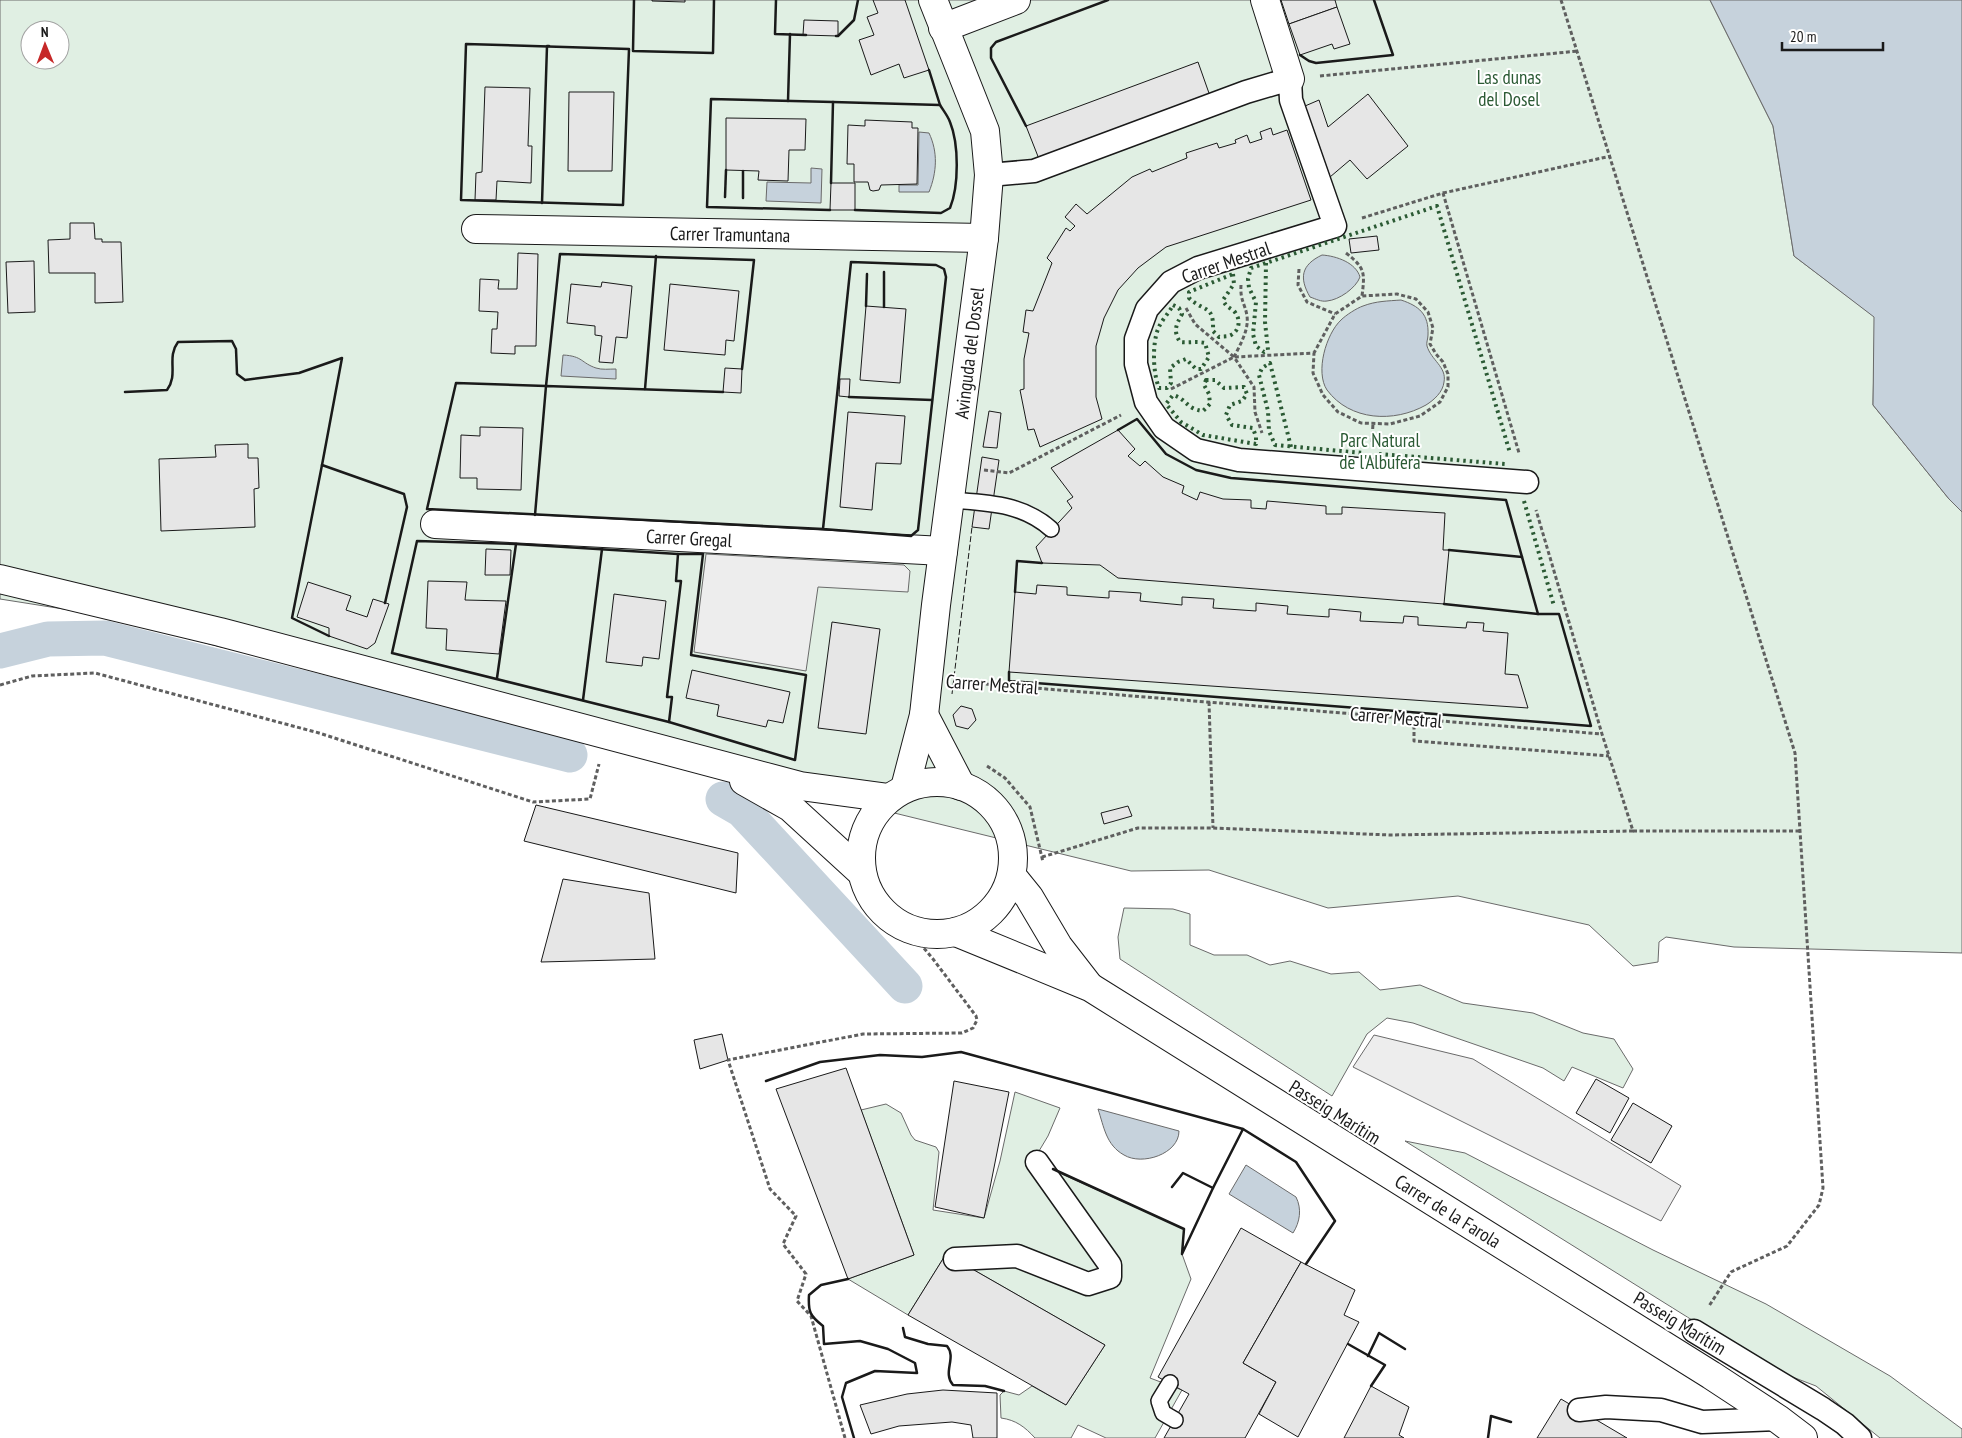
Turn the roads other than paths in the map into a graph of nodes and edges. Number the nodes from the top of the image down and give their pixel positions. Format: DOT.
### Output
graph roads {
  1 [pos="933,0"];
  2 [pos="1016,0"];
  3 [pos="1265,0"];
  4 [pos="943,28"];
  5 [pos="1290,79"];
  6 [pos="989,175"];
  7 [pos="476,229"];
  8 [pos="984,238"];
  9 [pos="1527,482"];
  10 [pos="959,501"];
  11 [pos="435,524"];
  12 [pos="1051,529"];
  13 [pos="943,551"];
  14 [pos="0,579"];
  15 [pos="924,715"];
  16 [pos="708,761"];
  17 [pos="961,786"];
  18 [pos="897,793"];
  19 [pos="861,872"];
  20 [pos="1012,876"];
  21 [pos="956,932"];
  22 [pos="1090,988"];
  23 [pos="1037,1162"];
  24 [pos="955,1259"];
  25 [pos="1694,1331"];
  26 [pos="1170,1383"];
  27 [pos="1579,1410"];
  28 [pos="1778,1419"];
  29 [pos="1175,1420"];
  30 [pos="1803,1438"];
  31 [pos="1860,1438"];
  1 -- 4 [label="street, Avinguda del Dossel"];
  2 -- 4 [label="street"];
  3 -- 5 [label="street"];
  4 -- 6 [label="street, Avinguda del Dossel"];
  5 -- 6 [label="street"];
  5 -- 9 [label="street, Carrer Mestral"];
  6 -- 8 [label="street, Avinguda del Dossel"];
  7 -- 8 [label="street, Carrer Tramuntana"];
  8 -- 10 [label="street, Avinguda del Dossel"];
  10 -- 12 [label="lane"];
  10 -- 13 [label="street, Avinguda del Dossel"];
  11 -- 13 [label="street, Carrer Gregal"];
  13 -- 15 [label="street, Avinguda del Dossel"];
  14 -- 16 [label="street"];
  15 -- 17 [label="street"];
  15 -- 18 [label="street, Avinguda del Dossel"];
  16 -- 18 [label="street"];
  16 -- 19 [label="street"];
  17 -- 18 [label="street"];
  17 -- 20 [label="street"];
  18 -- 19 [label="street"];
  19 -- 21 [label="street"];
  20 -- 21 [label="street"];
  20 -- 22 [label="street"];
  21 -- 22 [label="street"];
  22 -- 28 [label="street, Carrer de la Farola"];
  23 -- 24 [label="street"];
  25 -- 31 [label="street, Passeig Marítim"];
  26 -- 29 [label="lane"];
  27 -- 28 [label="street"];
  28 -- 30 [label="street, Carrer de la Farola"];
}
